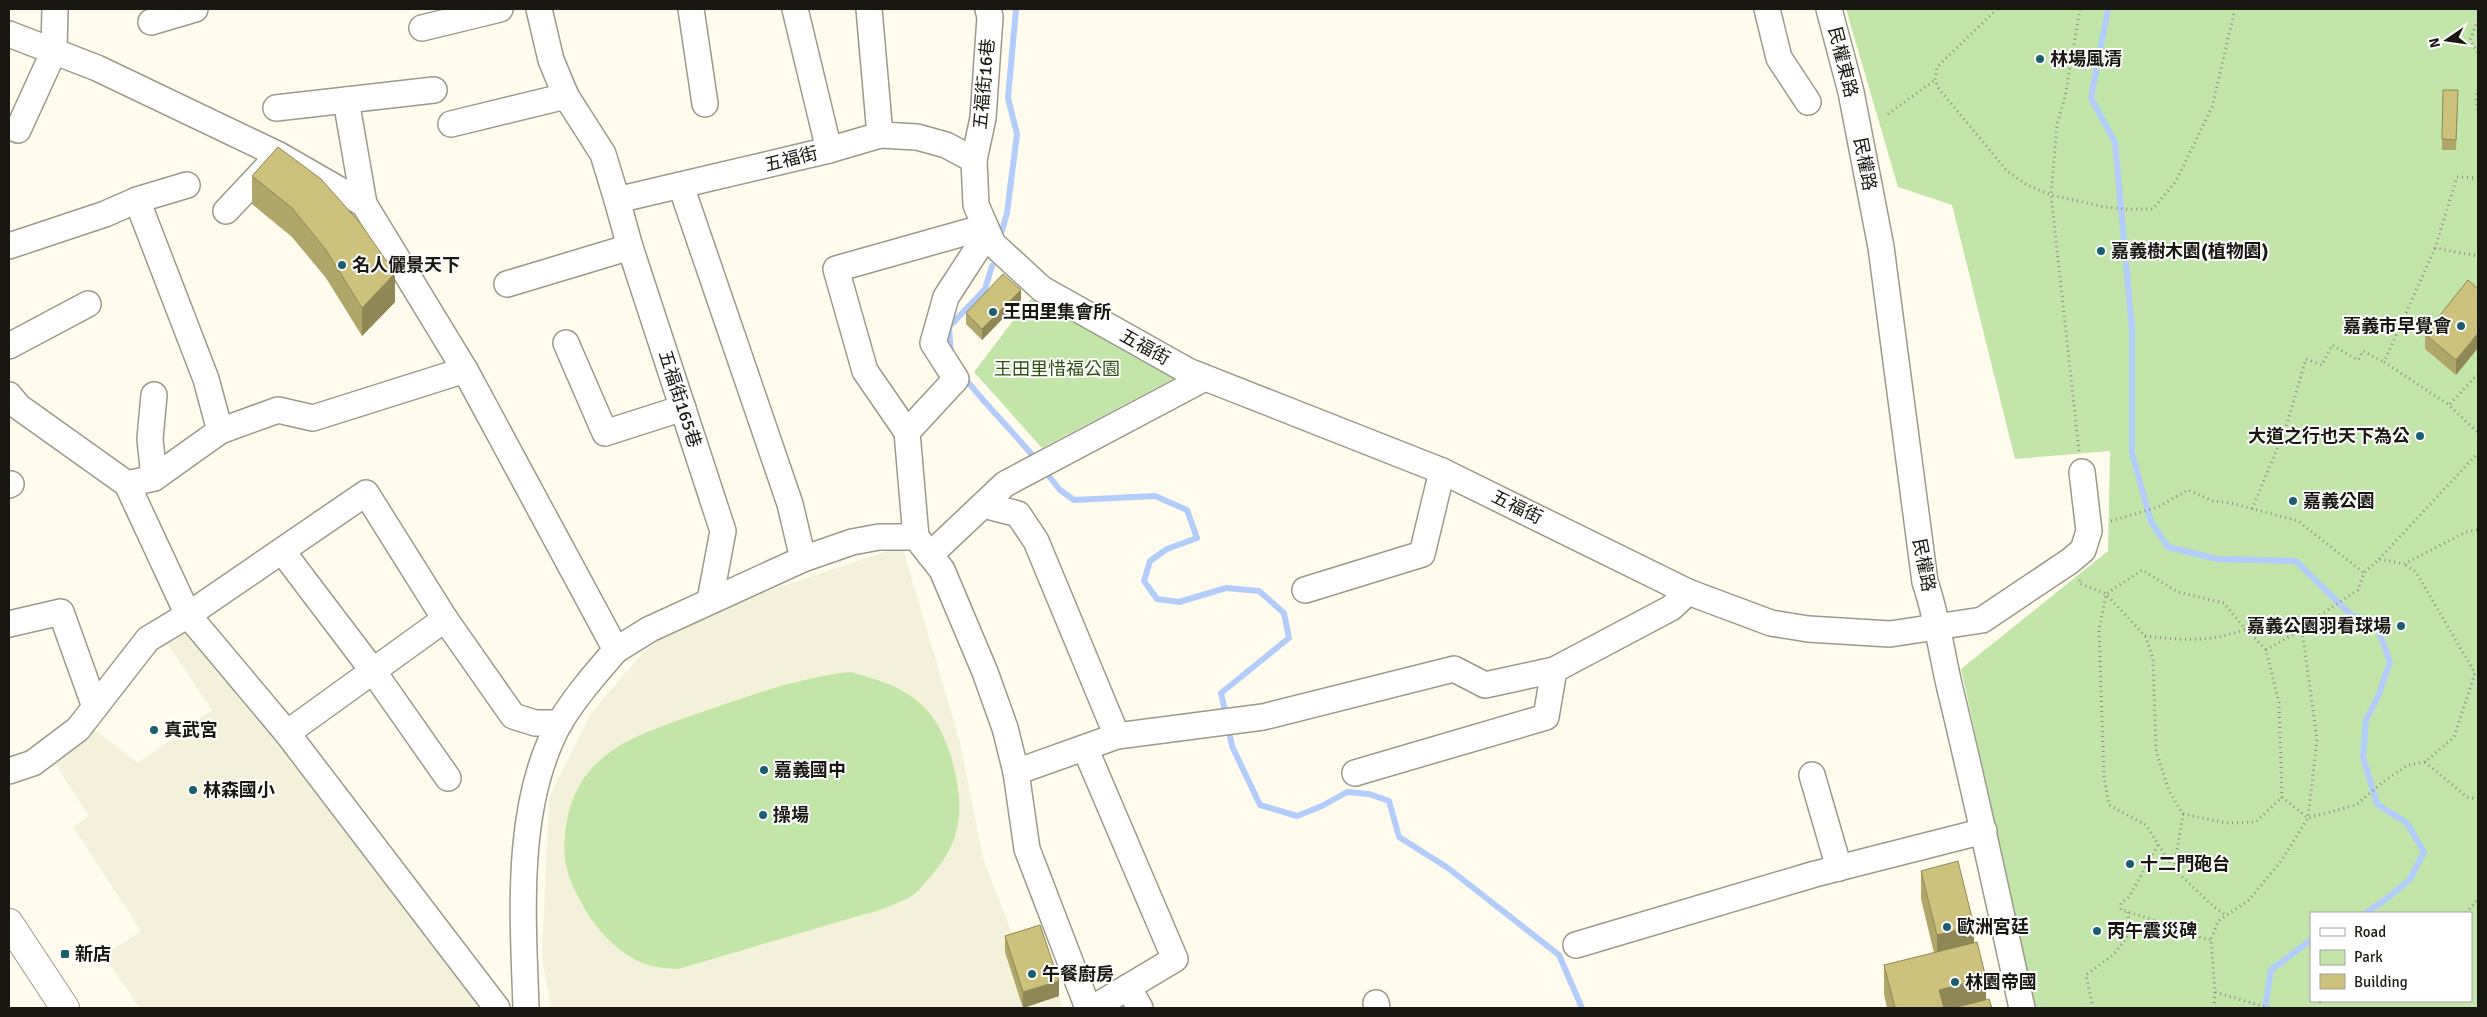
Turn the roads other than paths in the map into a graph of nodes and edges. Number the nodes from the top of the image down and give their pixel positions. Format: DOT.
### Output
graph roads {
  1 [pos="55,9"];
  2 [pos="195,9"];
  3 [pos="500,9"];
  4 [pos="539,9"];
  5 [pos="691,9"];
  6 [pos="795,9"];
  7 [pos="869,9"];
  8 [pos="988,9"];
  9 [pos="1767,9"];
  10 [pos="1829,9"];
  11 [pos="151,22"];
  12 [pos="422,28"];
  13 [pos="9,34"];
  14 [pos="54,51"];
  15 [pos="434,90"];
  16 [pos="566,96"];
  17 [pos="346,100"];
  18 [pos="1808,102"];
  19 [pos="705,104"];
  20 [pos="276,108"];
  21 [pos="1856,116"];
  22 [pos="451,124"];
  23 [pos="18,130"];
  24 [pos="880,135"];
  25 [pos="829,150"];
  26 [pos="279,155"];
  27 [pos="974,160"];
  28 [pos="187,185"];
  29 [pos="681,186"];
  30 [pos="137,200"];
  31 [pos="617,200"];
  32 [pos="364,204"];
  33 [pos="226,211"];
  34 [pos="986,230"];
  35 [pos="9,246"];
  36 [pos="630,247"];
  37 [pos="507,284"];
  38 [pos="88,304"];
  39 [pos="566,344"];
  40 [pos="9,346"];
  41 [pos="465,370"];
  42 [pos="1205,378"];
  43 [pos="9,395"];
  44 [pos="154,395"];
  45 [pos="683,408"];
  46 [pos="220,431"];
  47 [pos="907,432"];
  48 [pos="1442,470"];
  49 [pos="2082,472"];
  50 [pos="154,478"];
  51 [pos="127,484"];
  52 [pos="983,505"];
  53 [pos="923,546"];
  54 [pos="282,551"];
  55 [pos="803,559"];
  56 [pos="1305,590"];
  57 [pos="1688,592"];
  58 [pos="710,600"];
  59 [pos="188,616"];
  60 [pos="445,619"];
  61 [pos="9,624"];
  62 [pos="1938,628"];
  63 [pos="616,650"];
  64 [pos="1554,670"];
  65 [pos="373,671"];
  66 [pos="95,707"];
  67 [pos="560,723"];
  68 [pos="287,733"];
  69 [pos="1117,736"];
  70 [pos="1085,748"];
  71 [pos="9,771"];
  72 [pos="1016,772"];
  73 [pos="1354,773"];
  74 [pos="1812,775"];
  75 [pos="448,778"];
  76 [pos="1984,831"];
  77 [pos="1839,868"];
  78 [pos="9,923"];
  79 [pos="1576,945"];
  80 [pos="1134,998"];
  81 [pos="65,1008"];
  82 [pos="497,1008"];
  83 [pos="526,1008"];
  84 [pos="1088,1008"];
  85 [pos="1093,1008"];
  86 [pos="2022,1008"];
  1 -- 14 [label="street"];
  2 -- 11 [label="street"];
  3 -- 12 [label="street"];
  4 -- 16 [label="street"];
  5 -- 19 [label="street"];
  6 -- 25 [label="street"];
  7 -- 24 [label="street"];
  8 -- 27 [label="street, 五福街16巷"];
  9 -- 18 [label="street"];
  10 -- 21 [label="street, 民權東路"];
  13 -- 14 [label="street"];
  14 -- 23 [label="street"];
  14 -- 26 [label="street"];
  15 -- 17 [label="street"];
  16 -- 22 [label="street"];
  16 -- 31 [label="street"];
  17 -- 20 [label="street"];
  17 -- 32 [label="street"];
  21 -- 62 [label="street, 民權路"];
  24 -- 25 [label="street, 五福街"];
  24 -- 27 [label="street, 五福街"];
  25 -- 29 [label="street, 五福街"];
  26 -- 32 [label="street"];
  26 -- 33 [label="street"];
  27 -- 34 [label="street, 五福街"];
  28 -- 30 [label="street"];
  29 -- 31 [label="street, 五福街"];
  29 -- 55 [label="street"];
  30 -- 35 [label="street"];
  30 -- 46 [label="street"];
  31 -- 36 [label="street, 五福街165巷"];
  32 -- 41 [label="street"];
  34 -- 42 [label="street, 五福街"];
  34 -- 47 [label="street"];
  34 -- 47 [label="street"];
  36 -- 37 [label="street"];
  36 -- 45 [label="street, 五福街165巷"];
  38 -- 40 [label="street"];
  39 -- 45 [label="street"];
  41 -- 46 [label="street"];
  41 -- 63 [label="street"];
  42 -- 48 [label="street, 五福街"];
  42 -- 52 [label="street"];
  43 -- 51 [label="street"];
  44 -- 50 [label="street"];
  45 -- 58 [label="street, 五福街165巷"];
  46 -- 50 [label="street"];
  47 -- 53 [label="street"];
  48 -- 56 [label="street"];
  48 -- 57 [label="street, 五福街"];
  49 -- 62 [label="street, 五福街"];
  50 -- 51 [label="street"];
  51 -- 59 [label="street"];
  52 -- 53 [label="street"];
  52 -- 69 [label="street"];
  53 -- 55 [label="street"];
  53 -- 72 [label="street"];
  54 -- 59 [label="street"];
  54 -- 60 [label="street"];
  54 -- 65 [label="street"];
  55 -- 58 [label="street"];
  57 -- 62 [label="street, 五福街"];
  57 -- 64 [label="street"];
  58 -- 63 [label="street"];
  59 -- 66 [label="street"];
  59 -- 68 [label="street"];
  60 -- 65 [label="street"];
  60 -- 67 [label="street"];
  61 -- 66 [label="street"];
  62 -- 76 [label="street, 民權路"];
  63 -- 67 [label="street"];
  64 -- 69 [label="street"];
  64 -- 73 [label="street"];
  65 -- 68 [label="street"];
  65 -- 75 [label="street"];
  66 -- 71 [label="street"];
  67 -- 83 [label="street"];
  68 -- 82 [label="street"];
  69 -- 70 [label="street"];
  70 -- 72 [label="street"];
  70 -- 80 [label="street"];
  72 -- 84 [label="street"];
  74 -- 77 [label="street"];
  76 -- 77 [label="street"];
  76 -- 86 [label="street, 民權路"];
  77 -- 79 [label="street"];
  78 -- 81 [label="main road"];
  80 -- 85 [label="street"];
}
